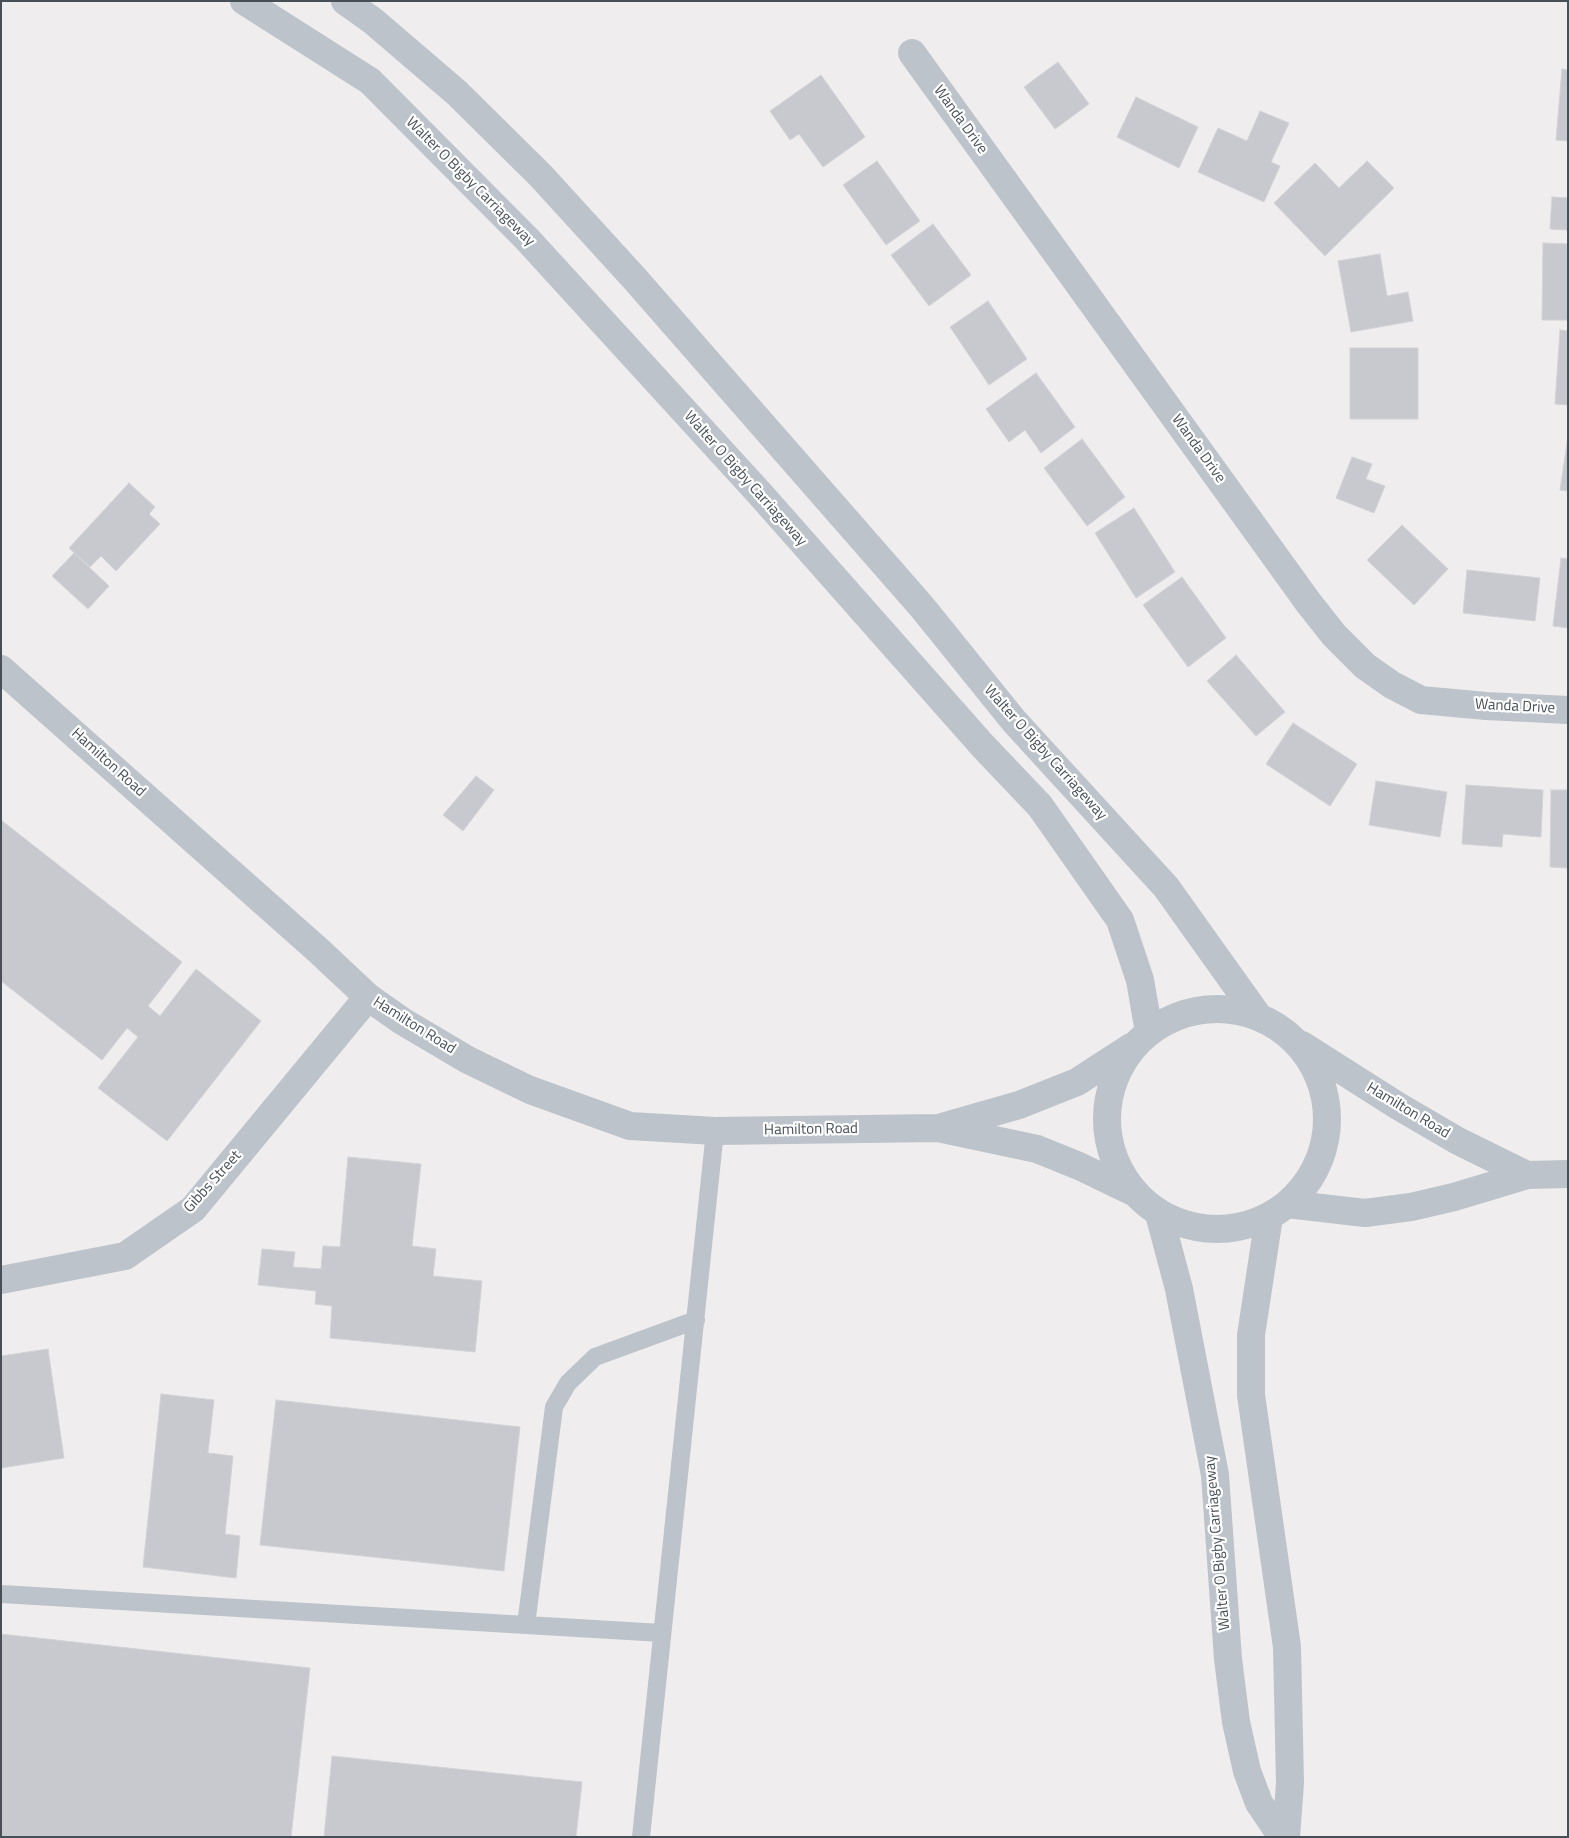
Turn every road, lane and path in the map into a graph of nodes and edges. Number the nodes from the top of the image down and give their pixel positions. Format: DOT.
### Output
graph roads {
  1 [pos="244,1"];
  2 [pos="345,1"];
  3 [pos="912,53"];
  4 [pos="1,670"];
  5 [pos="1568,710"];
  6 [pos="368,998"];
  7 [pos="1258,1016"];
  8 [pos="1143,1037"];
  9 [pos="1294,1040"];
  10 [pos="938,1128"];
  11 [pos="715,1131"];
  12 [pos="1568,1174"];
  13 [pos="1527,1175"];
  14 [pos="1135,1194"];
  15 [pos="1278,1211"];
  16 [pos="1159,1214"];
  17 [pos="1,1280"];
  18 [pos="696,1320"];
  19 [pos="1,1594"];
  20 [pos="526,1625"];
  21 [pos="662,1633"];
  22 [pos="641,1837"];
  23 [pos="1282,1837"];
  24 [pos="1286,1837"];
  1 -- 8 [label="street, Walter O Bigby Carriageway"];
  2 -- 7 [label="street, Walter O Bigby Carriageway"];
  3 -- 5 [label="street, Wanda Drive"];
  4 -- 6 [label="street, Hamilton Road"];
  6 -- 11 [label="street, Hamilton Road"];
  6 -- 17 [label="street, Gibbs Street"];
  7 -- 8 [label="street, Walter O Bigby Carriageway"];
  7 -- 9 [label="street, Walter O Bigby Carriageway"];
  8 -- 10 [label="street, Hamilton Road"];
  8 -- 14 [label="street, Walter O Bigby Carriageway"];
  9 -- 13 [label="street, Hamilton Road"];
  9 -- 15 [label="street, Walter O Bigby Carriageway"];
  10 -- 11 [label="street, Hamilton Road"];
  10 -- 14 [label="street, Hamilton Road"];
  11 -- 18 [label="lane"];
  12 -- 13 [label="street, Hamilton Road"];
  13 -- 15 [label="street, Hamilton Road"];
  14 -- 16 [label="street, Walter O Bigby Carriageway"];
  15 -- 16 [label="street, Walter O Bigby Carriageway"];
  15 -- 24 [label="street"];
  16 -- 23 [label="street, Walter O Bigby Carriageway"];
  18 -- 20 [label="lane"];
  18 -- 21 [label="lane"];
  19 -- 20 [label="lane"];
  20 -- 21 [label="lane"];
  21 -- 22 [label="lane"];
}
